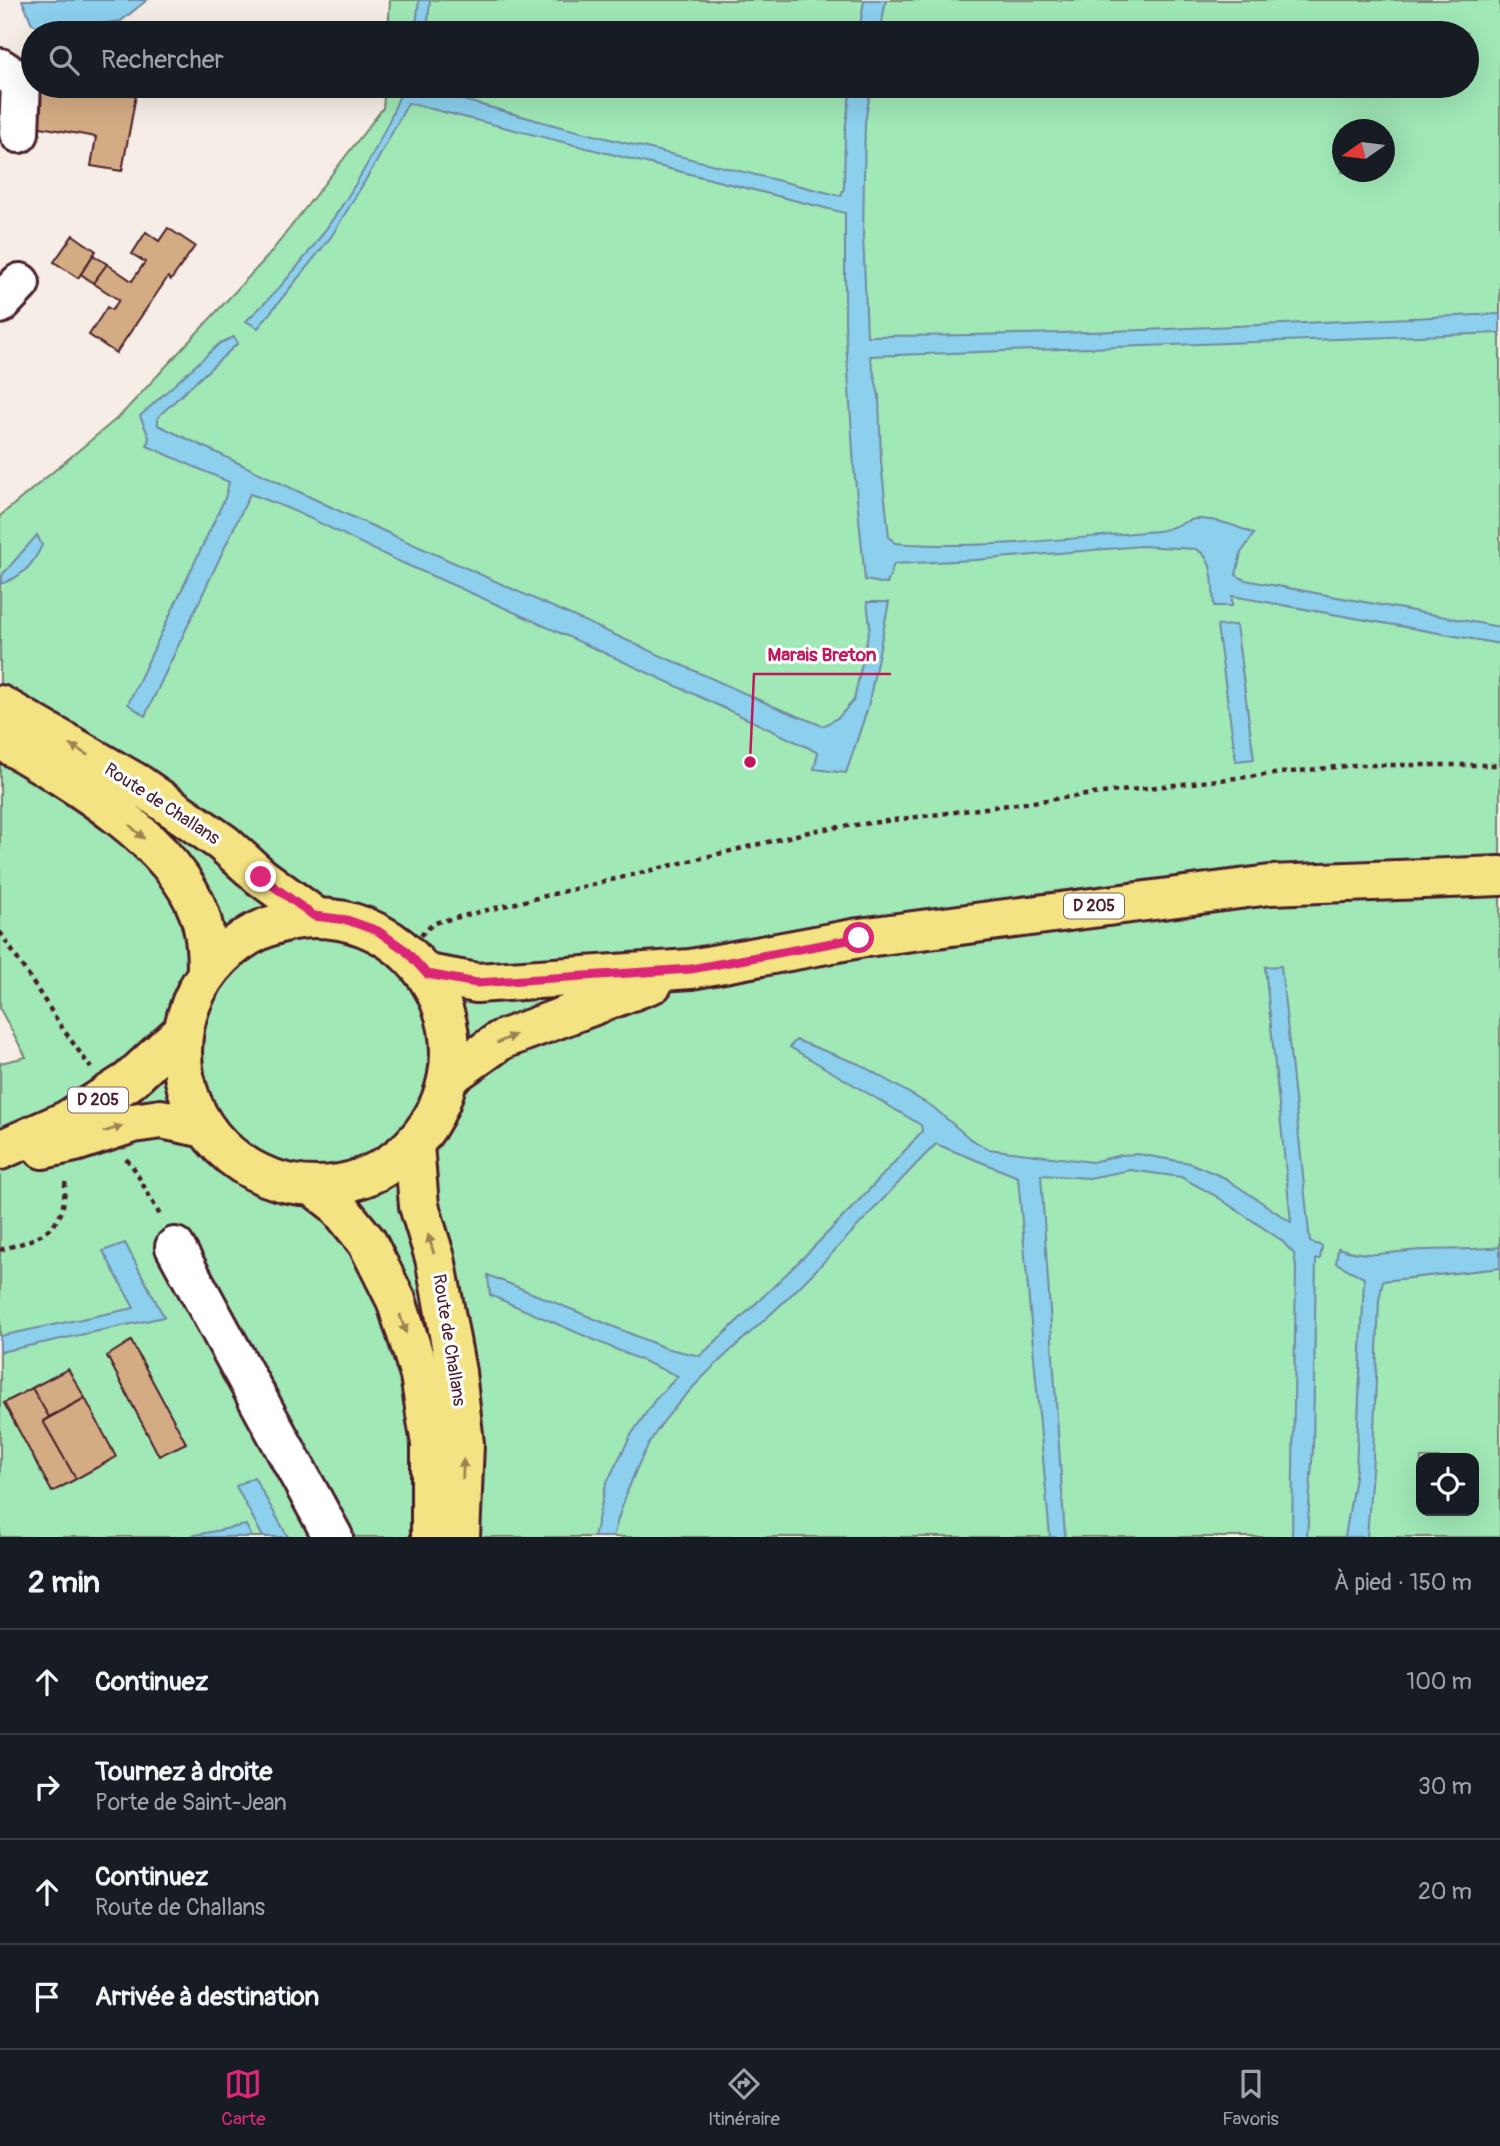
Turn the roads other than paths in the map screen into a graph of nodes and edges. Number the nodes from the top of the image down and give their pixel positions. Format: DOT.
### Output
graph roads {
  1 [pos="0,68"];
  2 [pos="19,133"];
  3 [pos="0,705"];
  4 [pos="0,739"];
  5 [pos="1500,876"];
  6 [pos="314,916"];
  7 [pos="416,962"];
  8 [pos="691,969"];
  9 [pos="207,972"];
  10 [pos="183,1031"];
  11 [pos="449,1077"];
  12 [pos="112,1111"];
  13 [pos="205,1128"];
  14 [pos="414,1145"];
  15 [pos="0,1150"];
  16 [pos="0,1158"];
  17 [pos="314,1187"];
  18 [pos="174,1247"];
  19 [pos="333,1537"];
  20 [pos="431,1537"];
  21 [pos="460,1537"];
  1 -- 2 [label="lane"];
  6 -- 3 [label="main road, Route de Challans, one-way"];
  4 -- 9 [label="main road, Route de Challans, one-way"];
  5 -- 8 [label="main road, D 205"];
  6 -- 7 [label="main road"];
  6 -- 9 [label="main road"];
  7 -- 8 [label="main road, D 205"];
  7 -- 11 [label="main road"];
  11 -- 8 [label="main road, D 205, one-way"];
  9 -- 10 [label="main road"];
  10 -- 12 [label="main road, D 205"];
  10 -- 13 [label="main road"];
  11 -- 14 [label="main road"];
  12 -- 13 [label="main road, D 205"];
  12 -- 15 [label="main road, D 205"];
  16 -- 12 [label="main road, D 205, one-way"];
  13 -- 17 [label="main road"];
  14 -- 17 [label="main road"];
  21 -- 14 [label="main road, Route de Challans, one-way"];
  17 -- 20 [label="main road, Route de Challans, one-way"];
  18 -- 19 [label="lane"];
}
